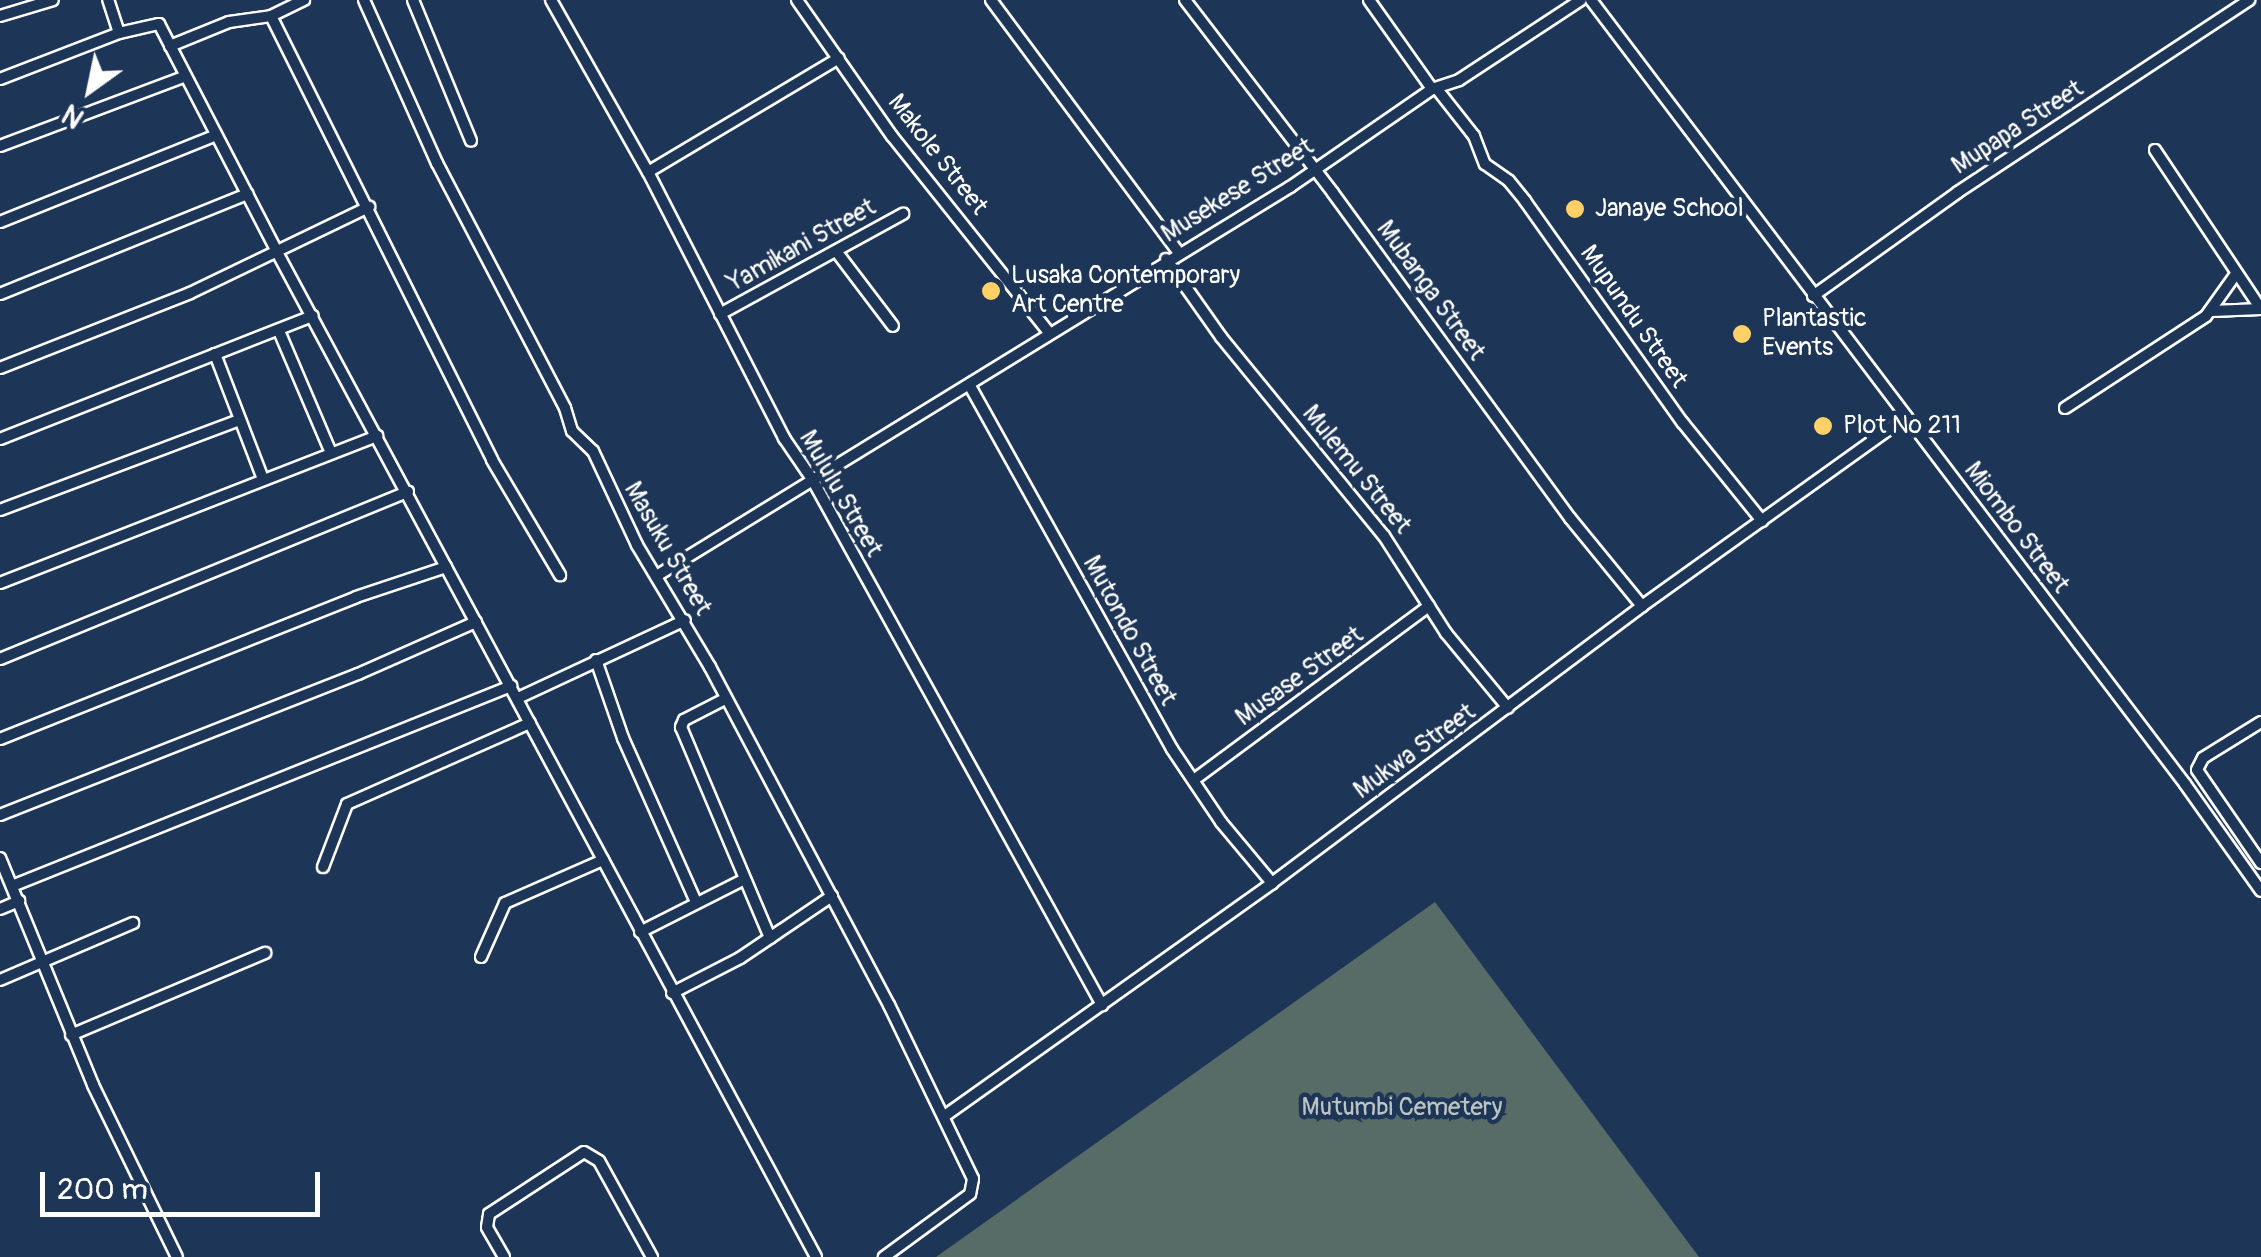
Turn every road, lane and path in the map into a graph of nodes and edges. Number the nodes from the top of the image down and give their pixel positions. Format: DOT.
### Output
graph roads {
  1 [pos="53,0"];
  2 [pos="108,0"];
  3 [pos="304,0"];
  4 [pos="364,0"];
  5 [pos="412,0"];
  6 [pos="551,0"];
  7 [pos="796,0"];
  8 [pos="991,0"];
  9 [pos="1185,0"];
  10 [pos="1369,0"];
  11 [pos="1582,0"];
  12 [pos="1591,0"];
  13 [pos="2249,0"];
  14 [pos="0,16"];
  15 [pos="270,16"];
  16 [pos="120,33"];
  17 [pos="170,46"];
  18 [pos="840,58"];
  19 [pos="184,77"];
  20 [pos="0,79"];
  21 [pos="1435,89"];
  22 [pos="216,134"];
  23 [pos="471,141"];
  24 [pos="0,146"];
  25 [pos="2154,150"];
  26 [pos="1315,169"];
  27 [pos="648,172"];
  28 [pos="248,194"];
  29 [pos="369,207"];
  30 [pos="903,214"];
  31 [pos="0,222"];
  32 [pos="836,251"];
  33 [pos="1178,252"];
  34 [pos="278,254"];
  35 [pos="1166,259"];
  36 [pos="2236,274"];
  37 [pos="0,294"];
  38 [pos="1813,296"];
  39 [pos="2261,309"];
  40 [pos="2212,311"];
  41 [pos="720,314"];
  42 [pos="313,316"];
  43 [pos="893,326"];
  44 [pos="279,331"];
  45 [pos="1049,333"];
  46 [pos="214,354"];
  47 [pos="0,368"];
  48 [pos="970,386"];
  49 [pos="2065,408"];
  50 [pos="1906,416"];
  51 [pos="239,420"];
  52 [pos="377,436"];
  53 [pos="0,438"];
  54 [pos="331,453"];
  55 [pos="264,479"];
  56 [pos="812,479"];
  57 [pos="408,492"];
  58 [pos="0,510"];
  59 [pos="1762,521"];
  60 [pos="446,567"];
  61 [pos="560,575"];
  62 [pos="658,575"];
  63 [pos="0,583"];
  64 [pos="1429,606"];
  65 [pos="1642,606"];
  66 [pos="685,620"];
  67 [pos="476,622"];
  68 [pos="0,659"];
  69 [pos="596,660"];
  70 [pos="511,686"];
  71 [pos="518,698"];
  72 [pos="725,699"];
  73 [pos="1508,708"];
  74 [pos="2261,722"];
  75 [pos="530,723"];
  76 [pos="0,738"];
  77 [pos="1195,779"];
  78 [pos="0,815"];
  79 [pos="0,858"];
  80 [pos="602,860"];
  81 [pos="2261,862"];
  82 [pos="323,866"];
  83 [pos="744,880"];
  84 [pos="1272,883"];
  85 [pos="12,886"];
  86 [pos="2261,891"];
  87 [pos="832,896"];
  88 [pos="19,901"];
  89 [pos="696,902"];
  90 [pos="0,909"];
  91 [pos="133,923"];
  92 [pos="640,932"];
  93 [pos="770,938"];
  94 [pos="265,953"];
  95 [pos="481,957"];
  96 [pos="43,963"];
  97 [pos="0,980"];
  98 [pos="672,992"];
  99 [pos="1102,1005"];
  100 [pos="71,1035"];
  101 [pos="946,1115"];
  102 [pos="177,1257"];
  103 [pos="504,1257"];
  104 [pos="652,1257"];
  105 [pos="816,1257"];
  106 [pos="884,1257"];
  1 -- 14 [label="street"];
  2 -- 16 [label="street"];
  3 -- 15 [label="street"];
  4 -- 62 [label="street, Masuku Street"];
  5 -- 23 [label="street"];
  6 -- 27 [label="street, Mululu Street"];
  7 -- 18 [label="street, Makole Street"];
  8 -- 33 [label="street"];
  9 -- 26 [label="street, Mubanga Street"];
  10 -- 21 [label="street, Mupundu Street"];
  11 -- 21 [label="street, Musekese Street"];
  12 -- 38 [label="street, Miombo Street"];
  13 -- 38 [label="street, Mupapa Street"];
  15 -- 17 [label="street"];
  15 -- 29 [label="street"];
  16 -- 17 [label="street"];
  16 -- 20 [label="street"];
  17 -- 19 [label="street"];
  18 -- 27 [label="street"];
  18 -- 45 [label="street, Makole Street"];
  19 -- 22 [label="street"];
  19 -- 24 [label="street"];
  21 -- 26 [label="street, Musekese Street"];
  21 -- 59 [label="street, Mupundu Street"];
  22 -- 28 [label="street"];
  22 -- 31 [label="street"];
  25 -- 36 [label="street"];
  26 -- 33 [label="street, Musekese Street"];
  26 -- 65 [label="street, Mubanga Street"];
  27 -- 41 [label="street, Mululu Street"];
  28 -- 34 [label="street"];
  28 -- 37 [label="street"];
  29 -- 34 [label="street"];
  29 -- 61 [label="street"];
  30 -- 32 [label="street, Yamikani Street"];
  32 -- 41 [label="street, Yamikani Street"];
  32 -- 43 [label="street"];
  33 -- 35 [label="street, Musekese Street"];
  34 -- 42 [label="street"];
  34 -- 47 [label="street"];
  35 -- 45 [label="street, Musekese Street"];
  35 -- 64 [label="street, Mulemu Street"];
  36 -- 39 [label="street"];
  36 -- 40 [label="street"];
  38 -- 50 [label="street, Miombo Street"];
  39 -- 40 [label="street"];
  40 -- 49 [label="street"];
  41 -- 56 [label="street, Mululu Street"];
  42 -- 44 [label="street"];
  42 -- 52 [label="street"];
  44 -- 46 [label="street"];
  44 -- 54 [label="street"];
  45 -- 48 [label="street, Musekese Street"];
  46 -- 51 [label="street"];
  46 -- 53 [label="street"];
  48 -- 56 [label="street, Musekese Street"];
  48 -- 77 [label="street, Mutondo Street"];
  50 -- 59 [label="street, Mukwa Street"];
  50 -- 86 [label="street, Miombo Street"];
  51 -- 55 [label="street"];
  51 -- 58 [label="street"];
  52 -- 54 [label="street"];
  52 -- 57 [label="street"];
  54 -- 55 [label="street"];
  55 -- 63 [label="street"];
  56 -- 62 [label="street, Musekese Street"];
  56 -- 99 [label="street, Mululu Street"];
  57 -- 60 [label="street"];
  57 -- 68 [label="street"];
  59 -- 65 [label="street, Mukwa Street"];
  60 -- 67 [label="street"];
  60 -- 76 [label="street"];
  62 -- 66 [label="street, Masuku Street"];
  64 -- 73 [label="street, Mulemu Street"];
  64 -- 77 [label="street, Musase Street"];
  65 -- 73 [label="street, Mukwa Street"];
  66 -- 69 [label="street"];
  66 -- 72 [label="street, Masuku Street"];
  67 -- 70 [label="street"];
  67 -- 78 [label="street"];
  69 -- 71 [label="street"];
  69 -- 89 [label="street"];
  70 -- 71 [label="street"];
  70 -- 85 [label="street"];
  71 -- 75 [label="street"];
  72 -- 83 [label="street"];
  72 -- 87 [label="street, Masuku Street"];
  73 -- 84 [label="street, Mukwa Street"];
  74 -- 81 [label="street"];
  75 -- 80 [label="street"];
  75 -- 82 [label="street"];
  77 -- 84 [label="street, Mutondo Street"];
  79 -- 85 [label="street"];
  80 -- 92 [label="street"];
  80 -- 95 [label="street"];
  83 -- 89 [label="street"];
  83 -- 93 [label="street"];
  84 -- 99 [label="street, Mukwa Street"];
  85 -- 88 [label="street"];
  87 -- 93 [label="street"];
  87 -- 101 [label="street, Masuku Street"];
  88 -- 90 [label="street"];
  88 -- 96 [label="street"];
  89 -- 92 [label="street"];
  91 -- 96 [label="street"];
  92 -- 98 [label="street"];
  93 -- 98 [label="street"];
  94 -- 100 [label="street"];
  96 -- 97 [label="street"];
  96 -- 100 [label="street"];
  98 -- 105 [label="street"];
  99 -- 101 [label="street, Mukwa Street"];
  100 -- 102 [label="street"];
  101 -- 106 [label="street, Masuku Street"];
  103 -- 104 [label="street"];
}
